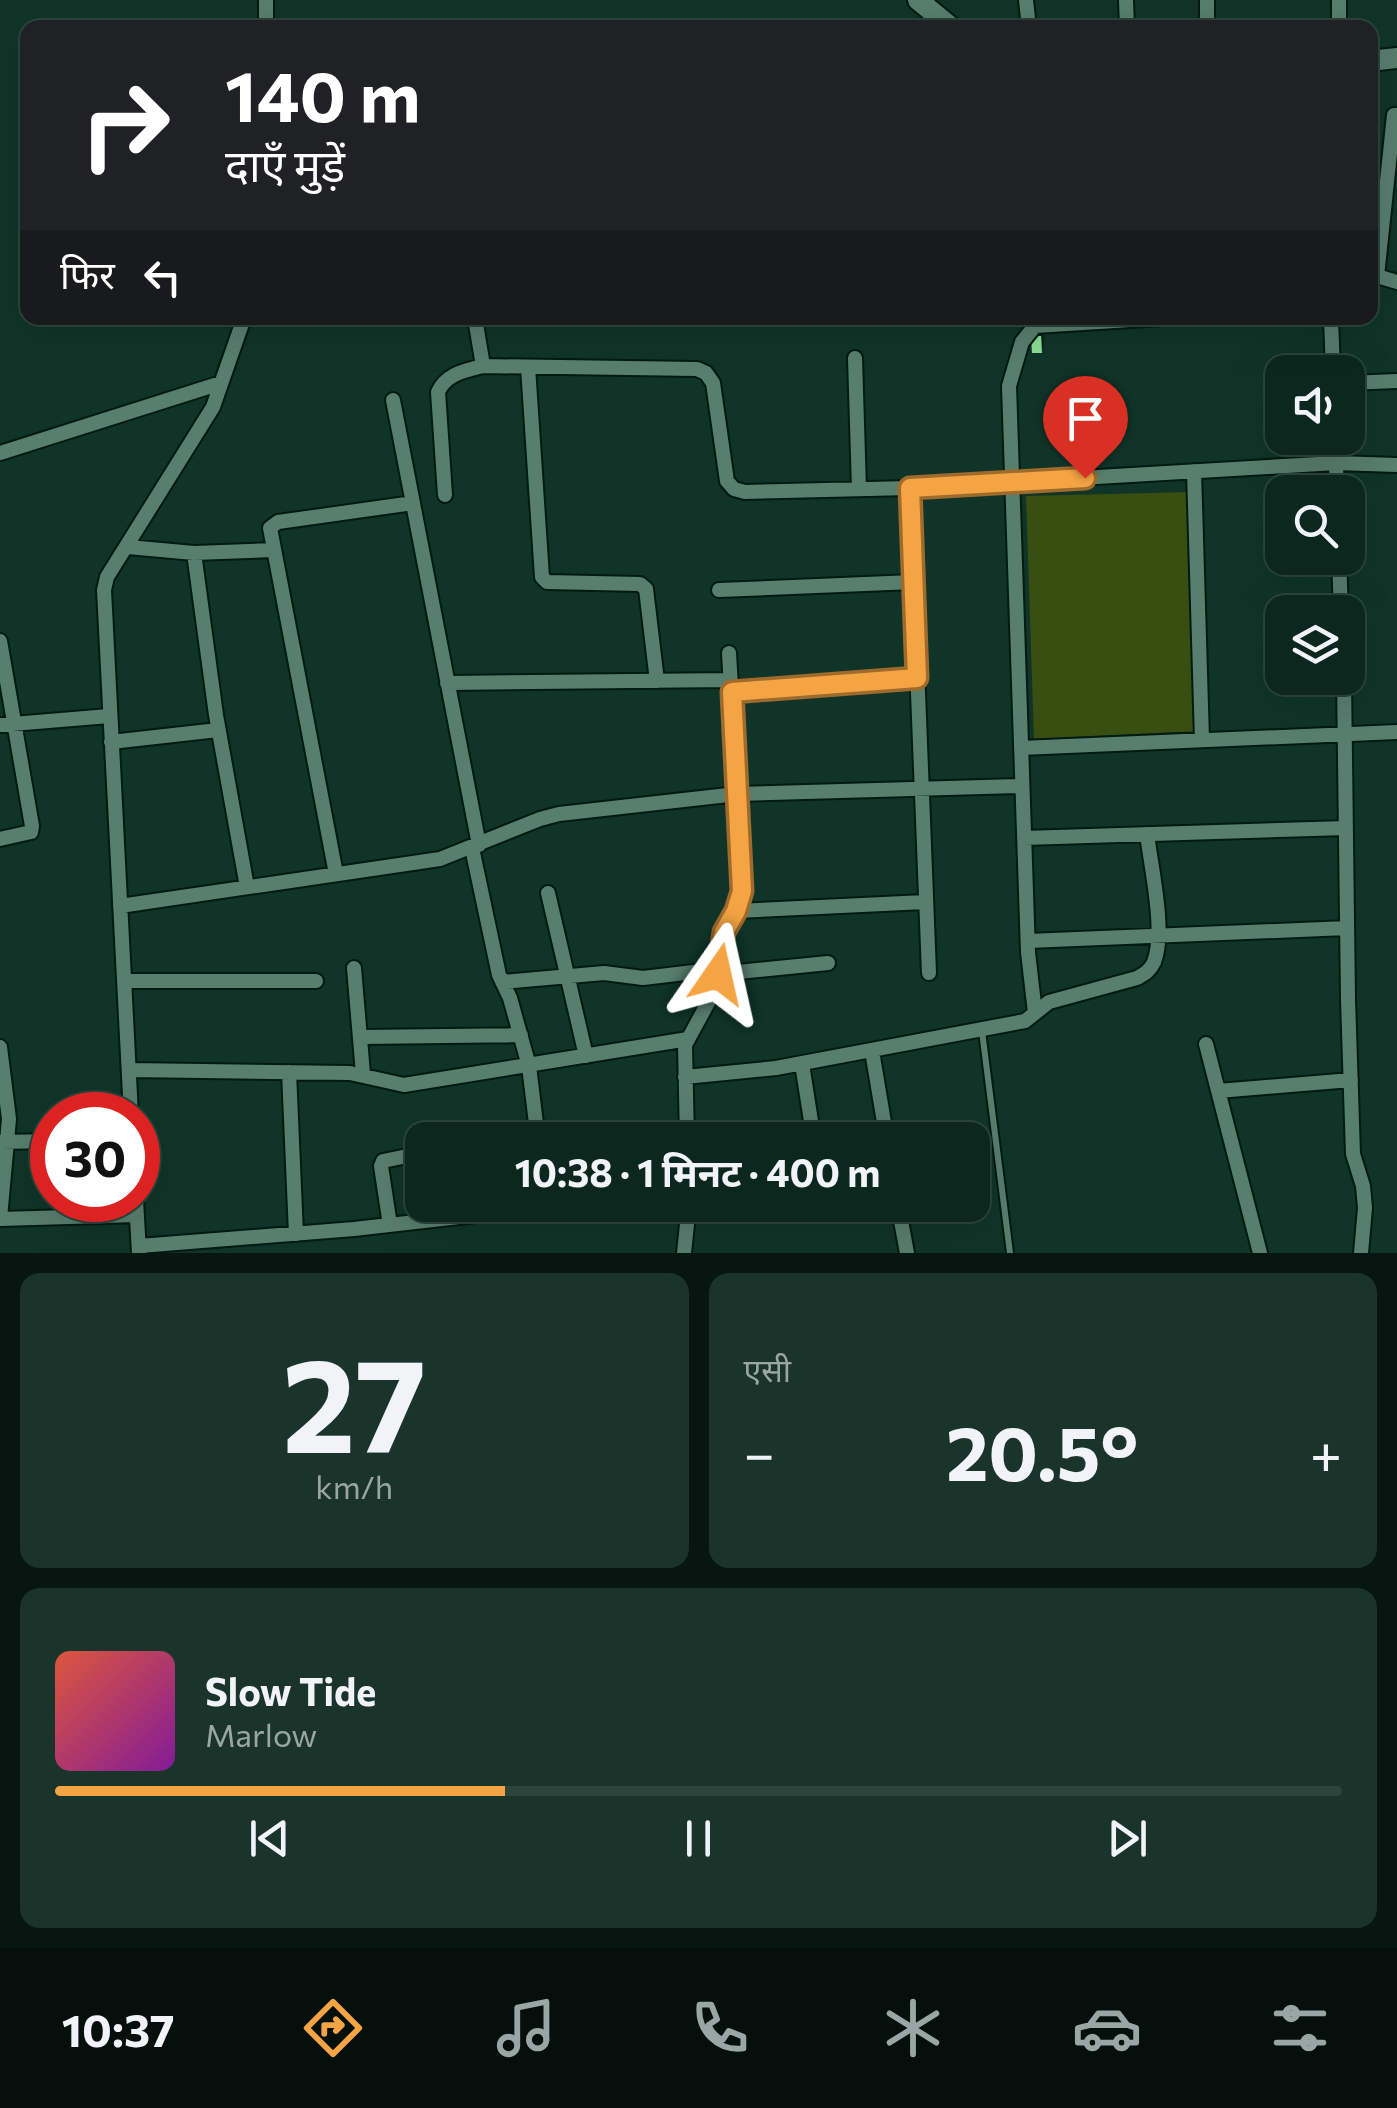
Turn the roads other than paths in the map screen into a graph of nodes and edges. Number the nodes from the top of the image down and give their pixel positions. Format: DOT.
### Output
graph roads {
  1 [pos="918,0"];
  2 [pos="942,20"];
  3 [pos="1397,115"];
  4 [pos="1378,266"];
  5 [pos="242,325"];
  6 [pos="475,325"];
  7 [pos="1051,325"];
  8 [pos="1331,325"];
  9 [pos="1332,355"];
  10 [pos="854,358"];
  11 [pos="483,366"];
  12 [pos="528,367"];
  13 [pos="1397,381"];
  14 [pos="1365,382"];
  15 [pos="221,383"];
  16 [pos="394,400"];
  17 [pos="0,453"];
  18 [pos="1336,455"];
  19 [pos="1336,463"];
  20 [pos="1397,465"];
  21 [pos="1194,471"];
  22 [pos="1336,475"];
  23 [pos="1013,482"];
  24 [pos="910,488"];
  25 [pos="859,489"];
  26 [pos="445,495"];
  27 [pos="413,502"];
  28 [pos="128,547"];
  29 [pos="273,550"];
  30 [pos="194,553"];
  31 [pos="913,582"];
  32 [pos="718,590"];
  33 [pos="0,641"];
  34 [pos="729,653"];
  35 [pos="917,678"];
  36 [pos="657,681"];
  37 [pos="448,683"];
  38 [pos="731,686"];
  39 [pos="1345,695"];
  40 [pos="110,716"];
  41 [pos="7,724"];
  42 [pos="218,730"];
  43 [pos="1397,732"];
  44 [pos="1346,734"];
  45 [pos="1202,740"];
  46 [pos="111,742"];
  47 [pos="1021,748"];
  48 [pos="1022,786"];
  49 [pos="921,789"];
  50 [pos="737,794"];
  51 [pos="1346,828"];
  52 [pos="1147,834"];
  53 [pos="1024,838"];
  54 [pos="0,839"];
  55 [pos="475,846"];
  56 [pos="336,874"];
  57 [pos="247,887"];
  58 [pos="548,894"];
  59 [pos="925,902"];
  60 [pos="120,906"];
  61 [pos="736,911"];
  62 [pos="1347,928"];
  63 [pos="1158,936"];
  64 [pos="1028,941"];
  65 [pos="828,963"];
  66 [pos="354,968"];
  67 [pos="718,972"];
  68 [pos="929,974"];
  69 [pos="567,976"];
  70 [pos="124,980"];
  71 [pos="316,980"];
  72 [pos="502,982"];
  73 [pos="1035,1014"];
  74 [pos="982,1030"];
  75 [pos="520,1035"];
  76 [pos="360,1037"];
  77 [pos="688,1039"];
  78 [pos="1206,1044"];
  79 [pos="0,1047"];
  80 [pos="872,1051"];
  81 [pos="586,1056"];
  82 [pos="802,1064"];
  83 [pos="529,1066"];
  84 [pos="129,1070"];
  85 [pos="289,1072"];
  86 [pos="362,1074"];
  87 [pos="685,1077"];
  88 [pos="1350,1080"];
  89 [pos="1218,1090"];
  90 [pos="3,1092"];
  91 [pos="130,1092"];
  92 [pos="536,1122"];
  93 [pos="686,1122"];
  94 [pos="811,1122"];
  95 [pos="884,1122"];
  96 [pos="30,1141"];
  97 [pos="3,1142"];
  98 [pos="405,1156"];
  99 [pos="30,1216"];
  100 [pos="0,1218"];
  101 [pos="137,1222"];
  102 [pos="415,1222"];
  103 [pos="687,1222"];
  104 [pos="901,1222"];
  105 [pos="390,1225"];
  106 [pos="296,1234"];
  107 [pos="139,1249"];
  108 [pos="684,1253"];
  109 [pos="907,1253"];
  110 [pos="1010,1253"];
  111 [pos="1260,1253"];
  112 [pos="1361,1253"];
  1 -- 2 [label="main road"];
  3 -- 4 [label="street"];
  5 -- 15 [label="street"];
  6 -- 11 [label="street"];
  7 -- 23 [label="street"];
  8 -- 9 [label="street"];
  10 -- 25 [label="street"];
  11 -- 12 [label="street"];
  11 -- 26 [label="street"];
  12 -- 25 [label="street"];
  12 -- 36 [label="street"];
  13 -- 14 [label="street"];
  15 -- 17 [label="street"];
  15 -- 28 [label="street"];
  16 -- 27 [label="street"];
  18 -- 19 [label="street"];
  19 -- 20 [label="street"];
  19 -- 21 [label="street"];
  19 -- 22 [label="street"];
  21 -- 23 [label="street"];
  21 -- 45 [label="street"];
  23 -- 24 [label="street"];
  23 -- 47 [label="street"];
  24 -- 25 [label="street"];
  24 -- 31 [label="street"];
  27 -- 29 [label="street"];
  27 -- 37 [label="street"];
  28 -- 30 [label="street"];
  28 -- 40 [label="street"];
  29 -- 30 [label="street"];
  29 -- 56 [label="street"];
  30 -- 42 [label="street"];
  31 -- 32 [label="street"];
  31 -- 35 [label="street"];
  33 -- 41 [label="street"];
  34 -- 38 [label="street"];
  35 -- 38 [label="street"];
  35 -- 49 [label="street"];
  36 -- 37 [label="street"];
  36 -- 38 [label="street"];
  37 -- 55 [label="street"];
  38 -- 50 [label="street"];
  39 -- 44 [label="street"];
  40 -- 41 [label="street"];
  40 -- 46 [label="street"];
  41 -- 54 [label="street"];
  42 -- 46 [label="street"];
  42 -- 57 [label="street"];
  43 -- 44 [label="street"];
  44 -- 45 [label="street"];
  44 -- 51 [label="street"];
  45 -- 47 [label="street"];
  46 -- 60 [label="street"];
  47 -- 48 [label="street"];
  48 -- 49 [label="street"];
  48 -- 53 [label="street"];
  49 -- 50 [label="street"];
  49 -- 59 [label="street"];
  50 -- 55 [label="street"];
  50 -- 61 [label="street"];
  51 -- 52 [label="street"];
  51 -- 62 [label="street"];
  52 -- 53 [label="street"];
  52 -- 63 [label="street"];
  53 -- 64 [label="street"];
  55 -- 56 [label="street"];
  55 -- 72 [label="street"];
  56 -- 57 [label="street"];
  57 -- 60 [label="street"];
  58 -- 69 [label="street"];
  59 -- 61 [label="street"];
  59 -- 68 [label="street"];
  60 -- 70 [label="street"];
  61 -- 67 [label="street"];
  62 -- 63 [label="street"];
  62 -- 88 [label="street"];
  63 -- 64 [label="street"];
  63 -- 73 [label="street"];
  64 -- 73 [label="street"];
  65 -- 67 [label="street"];
  66 -- 76 [label="street"];
  67 -- 69 [label="street"];
  67 -- 77 [label="street"];
  69 -- 72 [label="street"];
  69 -- 81 [label="street"];
  70 -- 71 [label="street"];
  70 -- 84 [label="street"];
  72 -- 75 [label="street"];
  73 -- 74 [label="street"];
  74 -- 80 [label="street"];
  74 -- 110 [label="lane"];
  75 -- 76 [label="street"];
  75 -- 83 [label="street"];
  76 -- 86 [label="street"];
  77 -- 81 [label="street"];
  77 -- 87 [label="street"];
  78 -- 89 [label="street"];
  79 -- 90 [label="street"];
  80 -- 82 [label="street"];
  80 -- 95 [label="street"];
  81 -- 83 [label="street"];
  82 -- 87 [label="street"];
  82 -- 94 [label="street"];
  83 -- 86 [label="street"];
  83 -- 92 [label="street"];
  84 -- 85 [label="street"];
  84 -- 91 [label="street"];
  85 -- 86 [label="street"];
  85 -- 106 [label="street"];
  87 -- 93 [label="street"];
  88 -- 89 [label="street"];
  88 -- 112 [label="street"];
  89 -- 111 [label="street"];
  90 -- 97 [label="street"];
  96 -- 97 [label="street"];
  97 -- 100 [label="street"];
  98 -- 105 [label="street"];
  99 -- 100 [label="street"];
  101 -- 107 [label="street"];
  102 -- 105 [label="street"];
  103 -- 108 [label="street"];
  104 -- 109 [label="street"];
  105 -- 106 [label="street"];
  106 -- 107 [label="street"];
}
